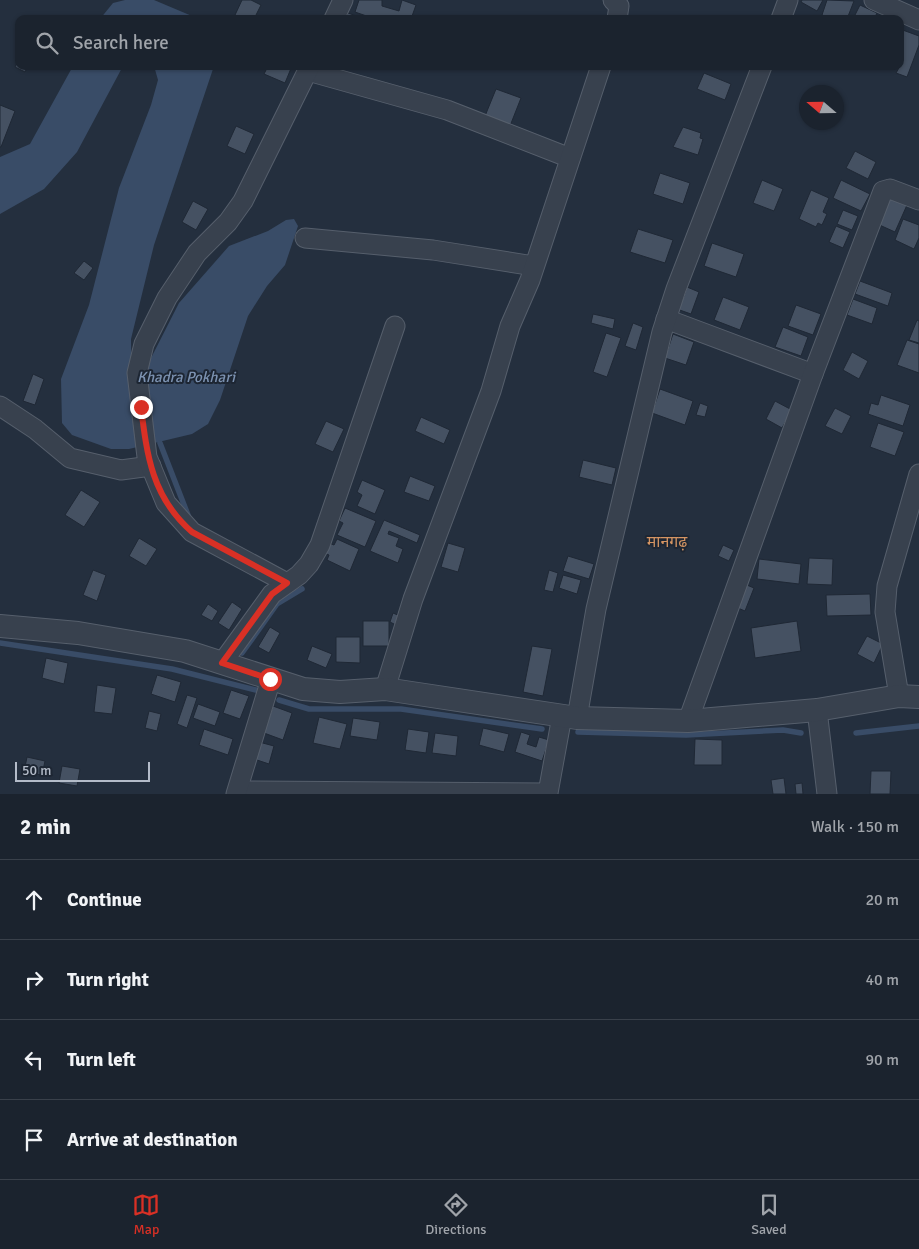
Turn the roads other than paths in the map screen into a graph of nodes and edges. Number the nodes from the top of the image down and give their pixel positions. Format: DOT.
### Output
graph roads {
  1 [pos="343,0"];
  2 [pos="612,0"];
  3 [pos="788,0"];
  4 [pos="874,0"];
  5 [pos="336,15"];
  6 [pos="618,15"];
  7 [pos="782,15"];
  8 [pos="919,20"];
  9 [pos="308,70"];
  10 [pos="316,70"];
  11 [pos="600,70"];
  12 [pos="760,70"];
  13 [pos="570,158"];
  14 [pos="919,200"];
  15 [pos="304,238"];
  16 [pos="534,266"];
  17 [pos="666,320"];
  18 [pos="395,326"];
  19 [pos="813,374"];
  20 [pos="0,406"];
  21 [pos="149,462"];
  22 [pos="919,474"];
  23 [pos="287,583"];
  24 [pos="0,626"];
  25 [pos="222,663"];
  26 [pos="270,679"];
  27 [pos="386,689"];
  28 [pos="909,696"];
  29 [pos="817,710"];
  30 [pos="569,717"];
  31 [pos="688,721"];
  32 [pos="238,792"];
  33 [pos="493,793"];
  34 [pos="827,794"];
  1 -- 5 [label="street"];
  2 -- 6 [label="street"];
  3 -- 7 [label="street"];
  4 -- 8 [label="street"];
  9 -- 21 [label="street"];
  10 -- 13 [label="street"];
  11 -- 13 [label="street"];
  12 -- 17 [label="street"];
  13 -- 16 [label="street"];
  14 -- 19 [label="street"];
  15 -- 16 [label="street"];
  16 -- 27 [label="street"];
  17 -- 19 [label="street"];
  17 -- 30 [label="street"];
  18 -- 23 [label="street"];
  19 -- 31 [label="street"];
  20 -- 21 [label="street"];
  21 -- 23 [label="street"];
  22 -- 28 [label="street"];
  23 -- 25 [label="street"];
  24 -- 25 [label="street"];
  25 -- 26 [label="street"];
  26 -- 27 [label="street"];
  26 -- 32 [label="street"];
  27 -- 30 [label="street"];
  28 -- 29 [label="street"];
  29 -- 31 [label="street"];
  29 -- 34 [label="street"];
  30 -- 31 [label="street"];
  30 -- 33 [label="street"];
  32 -- 33 [label="street"];
}
